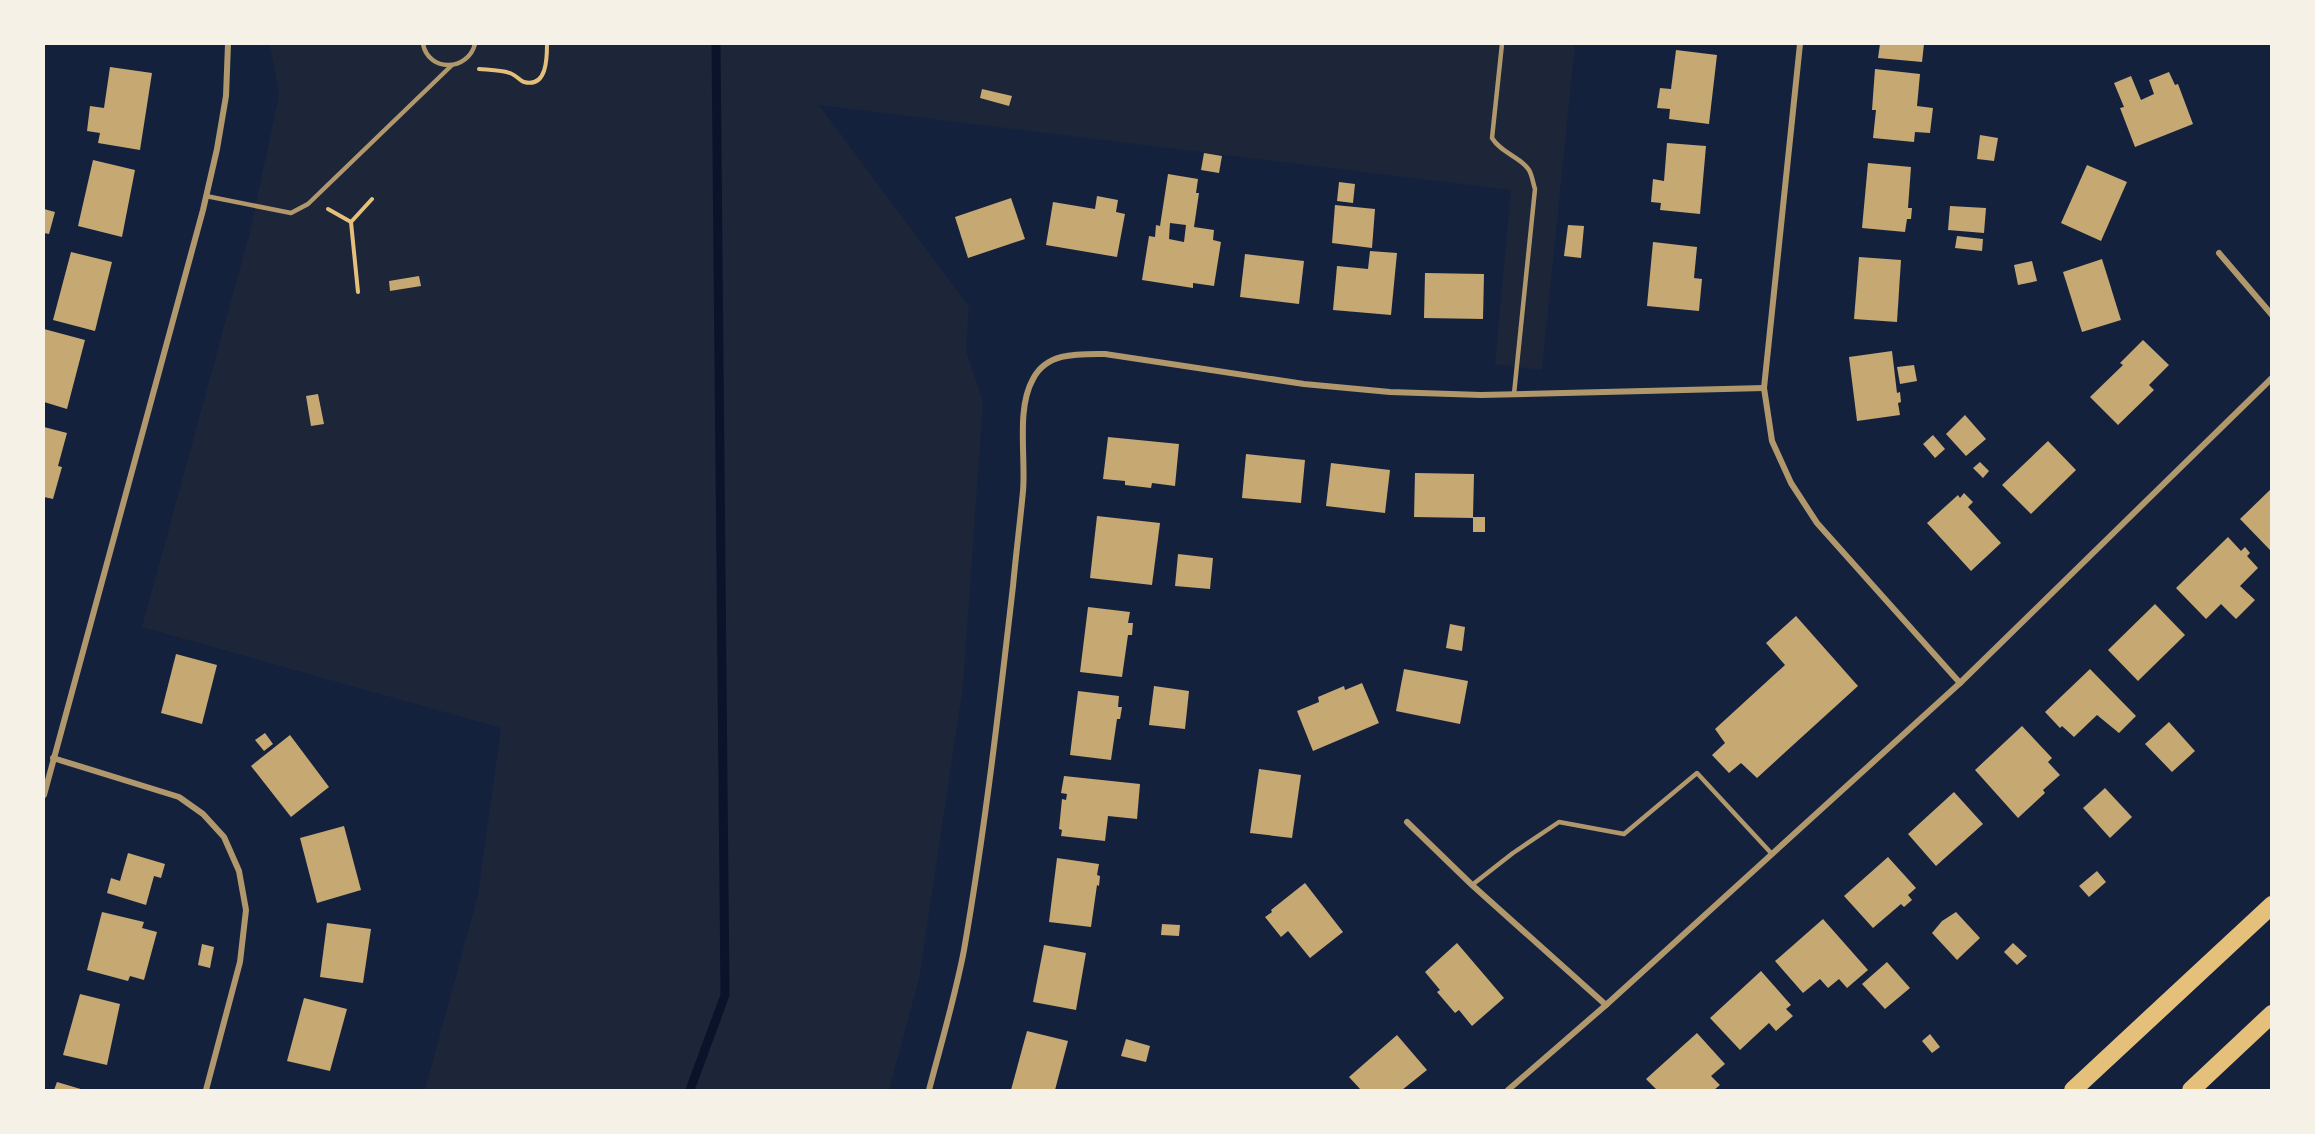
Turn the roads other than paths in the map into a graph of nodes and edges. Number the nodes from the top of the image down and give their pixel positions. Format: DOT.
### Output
graph roads {
  1 [pos="228,44"];
  2 [pos="423,44"];
  3 [pos="475,44"];
  4 [pos="1502,44"];
  5 [pos="1800,44"];
  6 [pos="451,66"];
  7 [pos="206,196"];
  8 [pos="2218,253"];
  9 [pos="2271,315"];
  10 [pos="2271,378"];
  11 [pos="1764,388"];
  12 [pos="1514,394"];
  13 [pos="1960,683"];
  14 [pos="53,758"];
  15 [pos="44,795"];
  16 [pos="1407,822"];
  17 [pos="1772,854"];
  18 [pos="1472,885"];
  19 [pos="2271,905"];
  20 [pos="1606,1005"];
  21 [pos="2271,1014"];
  22 [pos="206,1090"];
  23 [pos="929,1090"];
  24 [pos="1508,1090"];
  25 [pos="2073,1090"];
  26 [pos="2191,1090"];
  1 -- 7 [label="street"];
  2 -- 6 [label="lane"];
  3 -- 6 [label="lane"];
  4 -- 12 [label="lane"];
  5 -- 11 [label="street"];
  6 -- 7 [label="lane"];
  7 -- 14 [label="street"];
  8 -- 9 [label="street"];
  10 -- 13 [label="street"];
  11 -- 12 [label="street"];
  11 -- 13 [label="street"];
  12 -- 23 [label="street"];
  13 -- 17 [label="street"];
  14 -- 15 [label="street"];
  14 -- 22 [label="street"];
  16 -- 18 [label="street"];
  17 -- 18 [label="lane"];
  17 -- 20 [label="street"];
  18 -- 20 [label="street"];
  19 -- 25 [label="highway"];
  20 -- 24 [label="street"];
  21 -- 26 [label="highway"];
}
